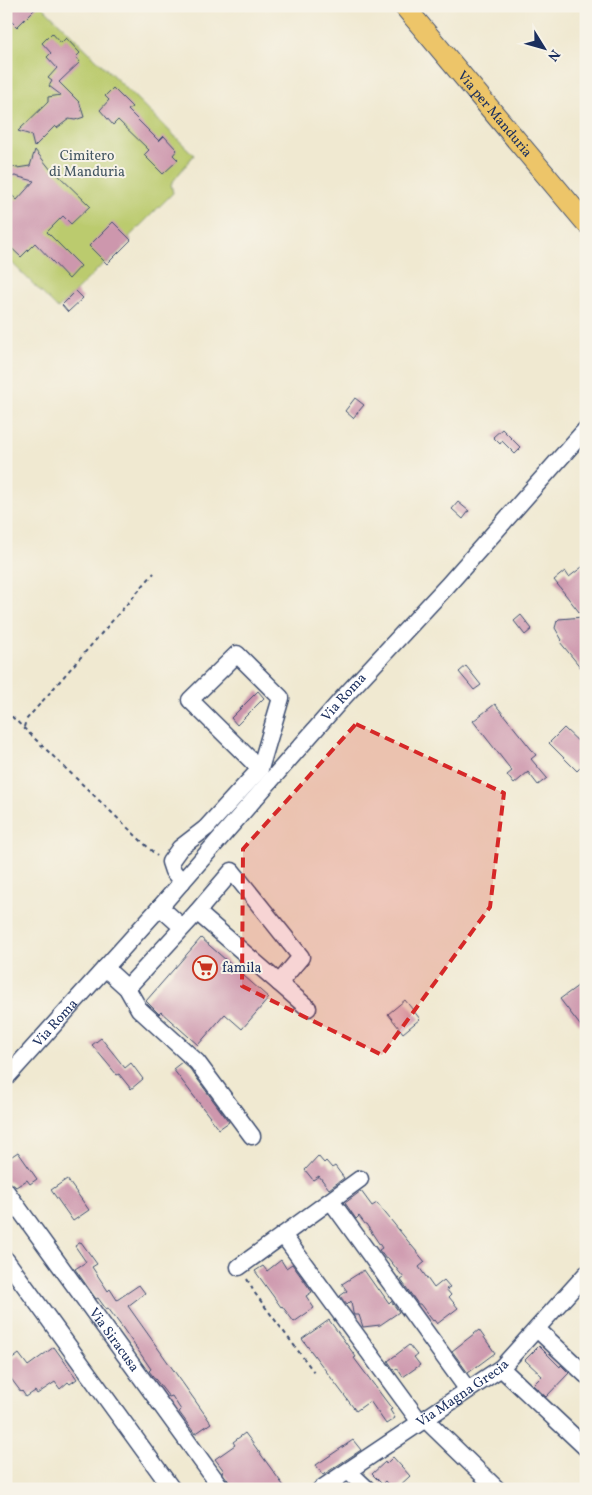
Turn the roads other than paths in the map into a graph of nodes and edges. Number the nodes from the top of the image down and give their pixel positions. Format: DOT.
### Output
graph roads {
  1 [pos="404,6"];
  2 [pos="586,223"];
  3 [pos="585,429"];
  4 [pos="260,769"];
  5 [pos="182,882"];
  6 [pos="160,907"];
  7 [pos="197,912"];
  8 [pos="182,927"];
  9 [pos="105,968"];
  10 [pos="279,983"];
  11 [pos="126,988"];
  12 [pos="308,1008"];
  13 [pos="6,1078"];
  14 [pos="252,1136"];
  15 [pos="360,1179"];
  16 [pos="6,1191"];
  17 [pos="331,1201"];
  18 [pos="283,1235"];
  19 [pos="6,1260"];
  20 [pos="239,1266"];
  21 [pos="586,1274"];
  22 [pos="537,1329"];
  23 [pos="501,1368"];
  24 [pos="586,1375"];
  25 [pos="468,1390"];
  26 [pos="422,1421"];
  27 [pos="586,1448"];
  28 [pos="348,1471"];
  29 [pos="172,1489"];
  30 [pos="222,1489"];
  31 [pos="321,1489"];
  32 [pos="368,1489"];
  33 [pos="498,1489"];
  1 -- 2 [label="main road, Via per Manduria"];
  3 -- 5 [label="street, Via Roma"];
  4 -- 4 [label="street"];
  4 -- 5 [label="street"];
  5 -- 6 [label="street, Via Roma"];
  6 -- 8 [label="street"];
  6 -- 9 [label="street, Via Roma"];
  7 -- 8 [label="street"];
  7 -- 10 [label="street"];
  7 -- 10 [label="street"];
  8 -- 11 [label="street"];
  9 -- 11 [label="street"];
  9 -- 13 [label="street, Via Roma"];
  10 -- 12 [label="street"];
  11 -- 14 [label="street"];
  15 -- 17 [label="street"];
  16 -- 30 [label="street, Via Siracusa"];
  17 -- 18 [label="street"];
  17 -- 25 [label="street"];
  18 -- 20 [label="street"];
  18 -- 26 [label="street"];
  19 -- 29 [label="street"];
  21 -- 22 [label="street, Via Magna Grecia"];
  22 -- 23 [label="street, Via Magna Grecia"];
  22 -- 24 [label="street"];
  23 -- 25 [label="street, Via Magna Grecia"];
  23 -- 27 [label="street"];
  25 -- 26 [label="street, Via Magna Grecia"];
  26 -- 28 [label="street, Via Magna Grecia"];
  26 -- 33 [label="street"];
  28 -- 31 [label="street, Via Magna Grecia"];
  28 -- 32 [label="street"];
}
